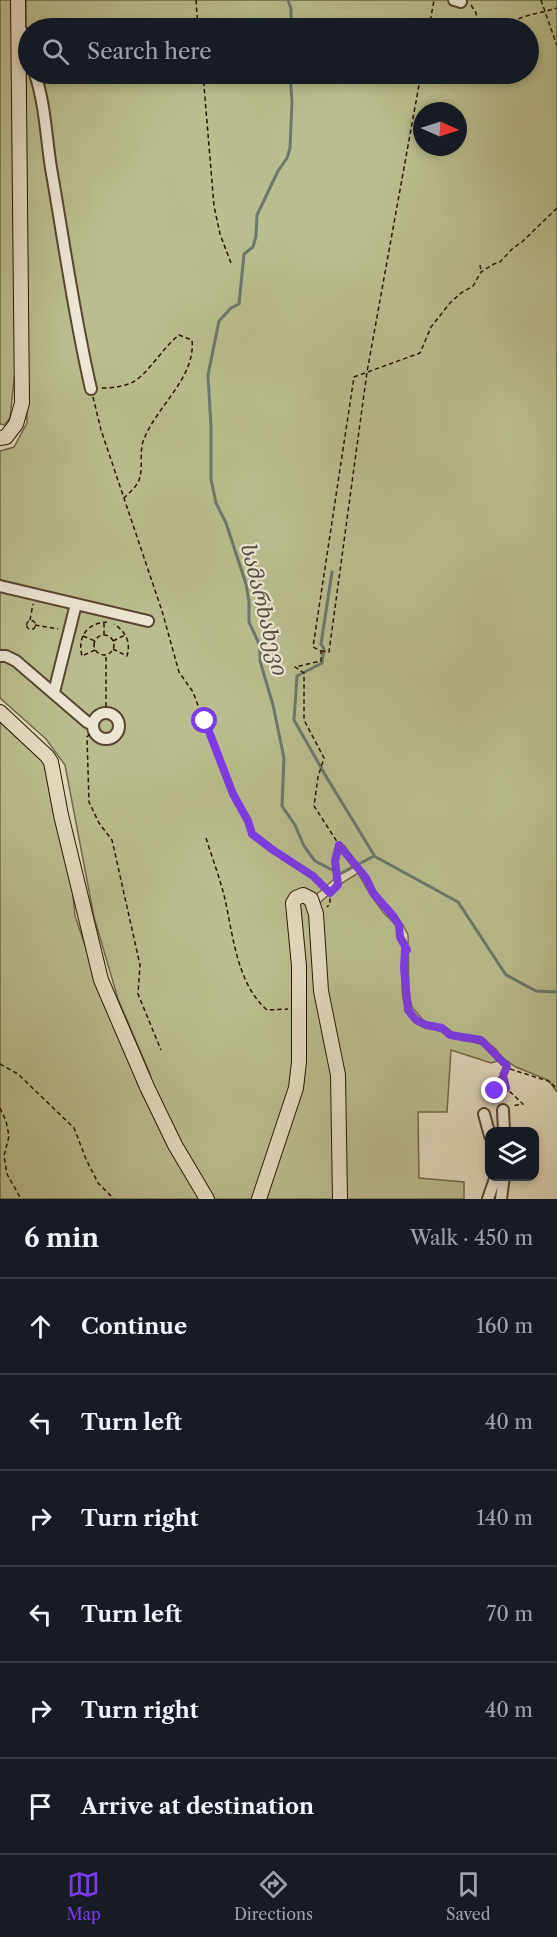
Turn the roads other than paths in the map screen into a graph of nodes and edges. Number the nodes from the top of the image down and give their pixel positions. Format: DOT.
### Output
graph roads {
  1 [pos="18,0"];
  2 [pos="19,18"];
  3 [pos="19,84"];
  4 [pos="38,84"];
  5 [pos="91,389"];
  6 [pos="0,438"];
  7 [pos="0,586"];
  8 [pos="76,604"];
  9 [pos="148,621"];
  10 [pos="0,656"];
  11 [pos="54,692"];
  12 [pos="0,712"];
  13 [pos="93,727"];
  14 [pos="507,1108"];
  15 [pos="484,1114"];
  16 [pos="487,1127"];
  17 [pos="505,1127"];
  18 [pos="494,1181"];
  19 [pos="503,1181"];
  20 [pos="207,1199"];
  21 [pos="259,1199"];
  22 [pos="340,1199"];
  23 [pos="488,1199"];
  24 [pos="501,1199"];
  1 -- 2 [label="main road"];
  3 -- 6 [label="main road"];
  4 -- 5 [label="street"];
  7 -- 8 [label="street"];
  8 -- 9 [label="street"];
  8 -- 11 [label="street"];
  10 -- 11 [label="street"];
  11 -- 13 [label="street"];
  12 -- 20 [label="main road"];
  13 -- 13 [label="street"];
  14 -- 17 [label="street"];
  15 -- 16 [label="street"];
  18 -- 23 [label="street"];
  19 -- 24 [label="street"];
  21 -- 22 [label="main road"];
}
